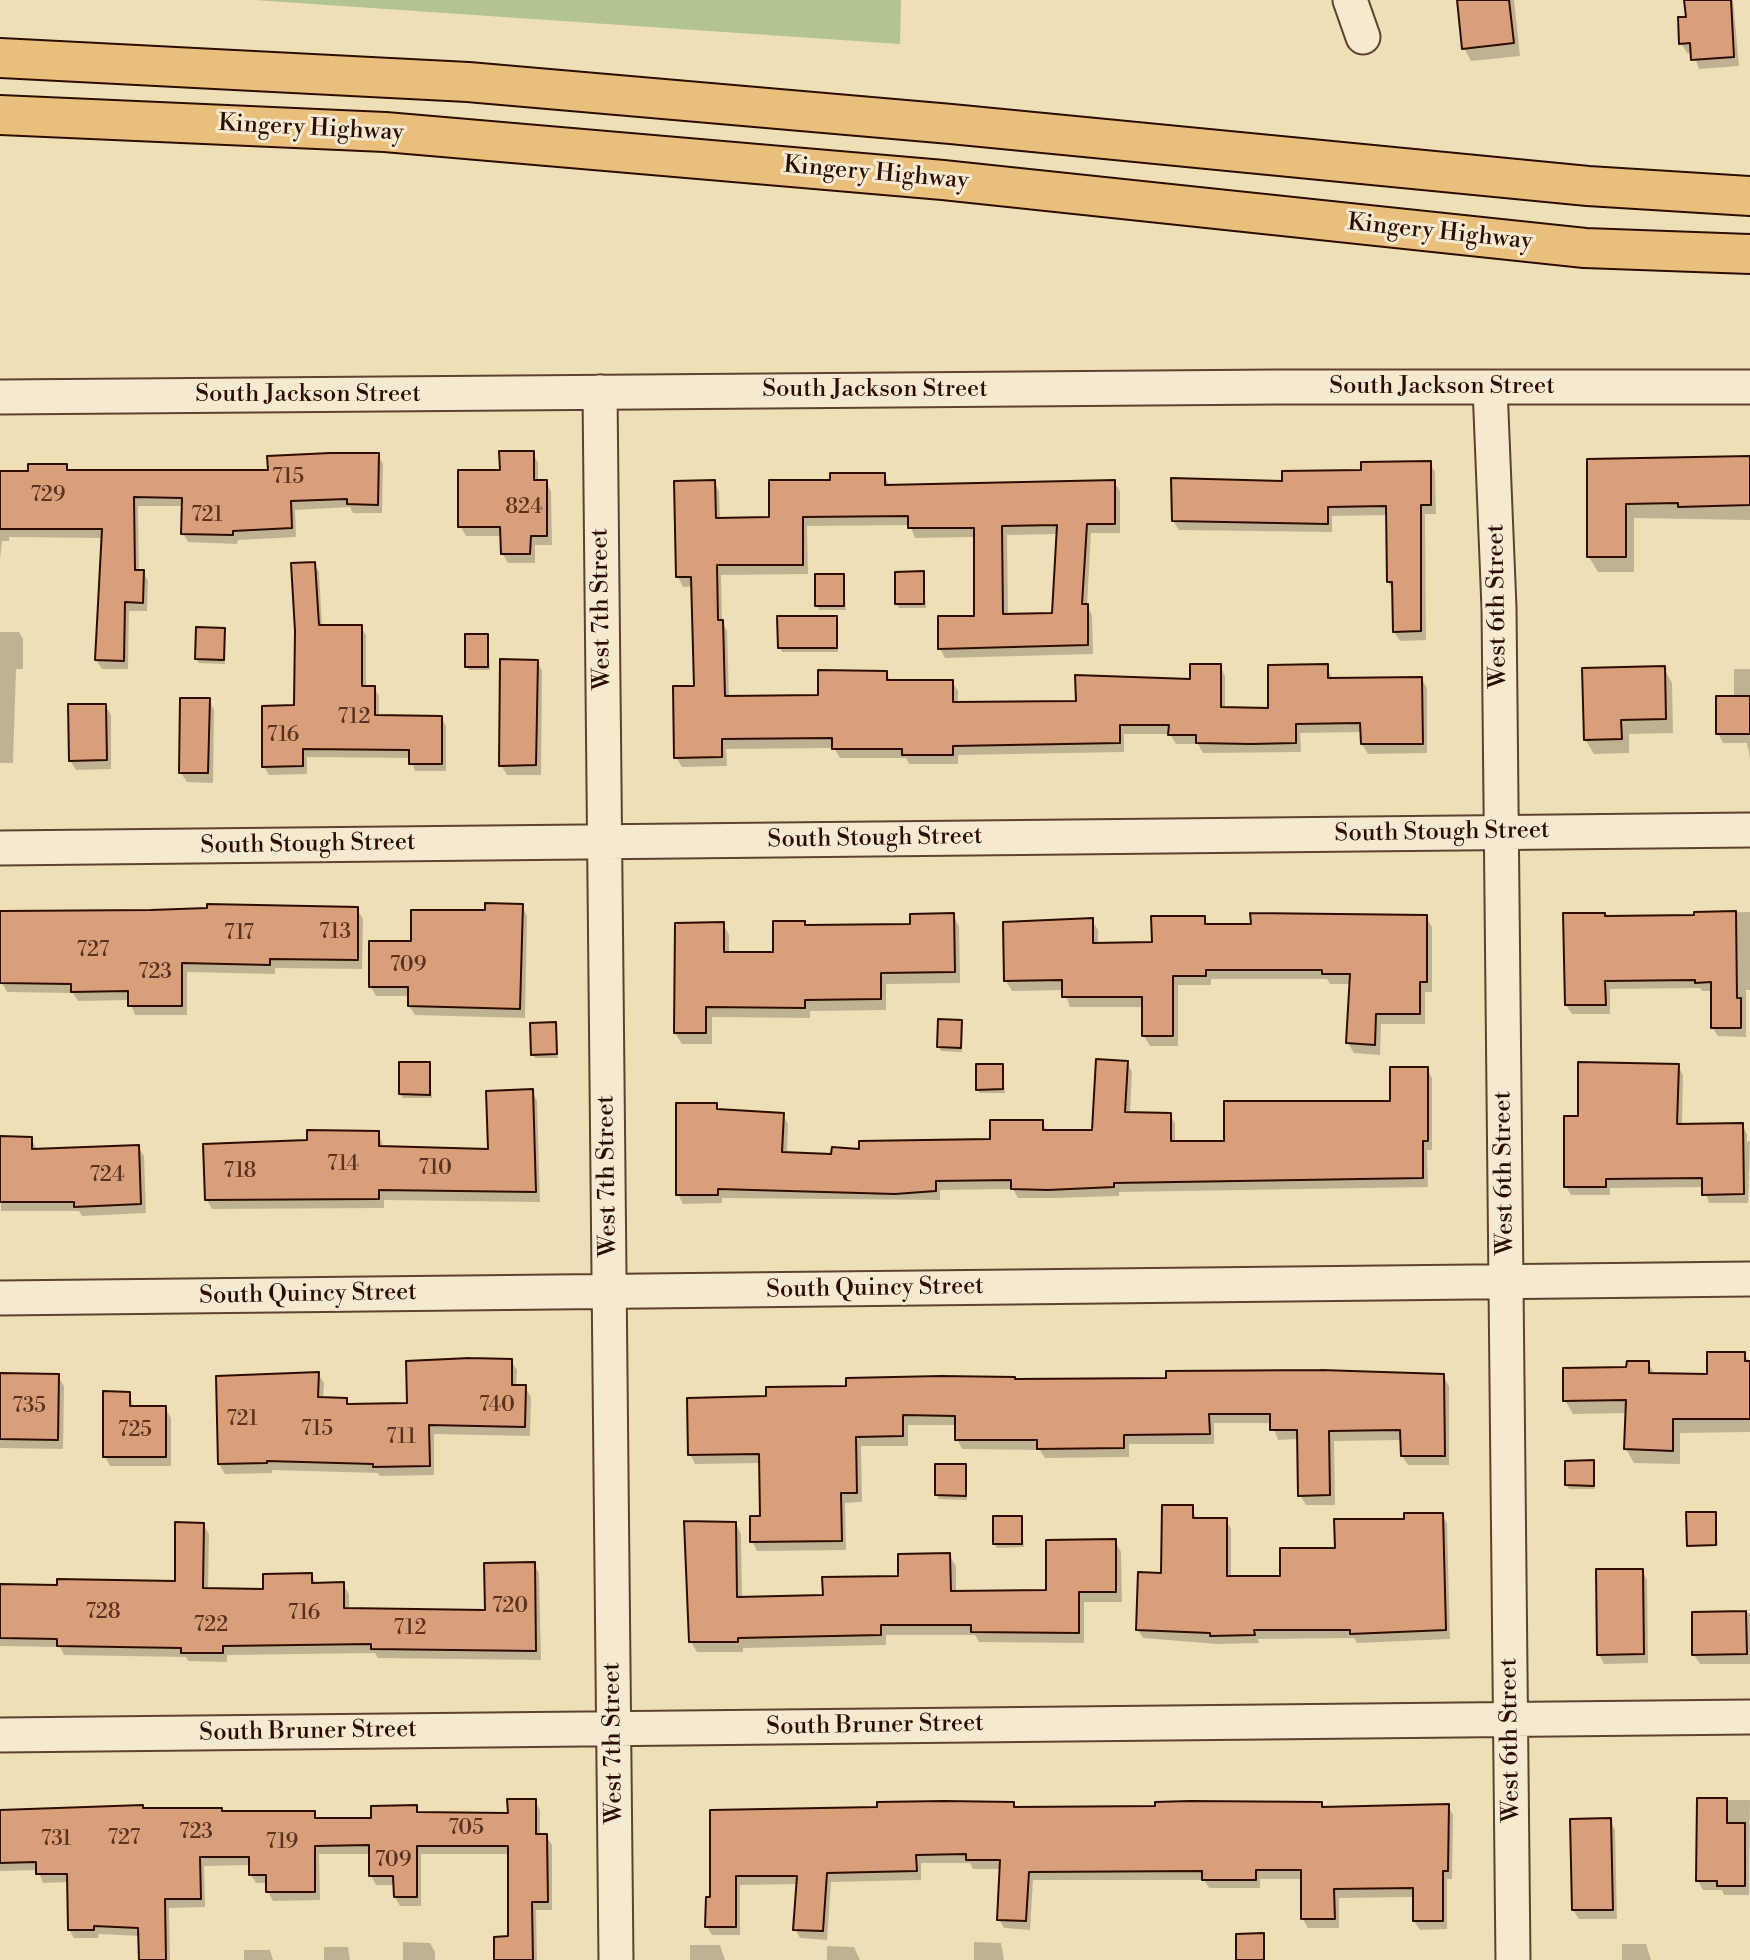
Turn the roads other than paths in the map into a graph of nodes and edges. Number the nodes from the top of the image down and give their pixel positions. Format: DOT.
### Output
graph roads {
  1 [pos="1350,0"];
  2 [pos="1363,37"];
  3 [pos="0,58"];
  4 [pos="0,115"];
  5 [pos="1750,196"];
  6 [pos="1750,254"];
  7 [pos="1490,387"];
  8 [pos="1750,387"];
  9 [pos="600,392"];
  10 [pos="0,397"];
  11 [pos="1750,830"];
  12 [pos="1501,832"];
  13 [pos="605,842"];
  14 [pos="0,848"];
  15 [pos="1750,1279"];
  16 [pos="1506,1282"];
  17 [pos="609,1292"];
  18 [pos="0,1298"];
  19 [pos="1750,1717"];
  20 [pos="1511,1719"];
  21 [pos="614,1728"];
  22 [pos="0,1735"];
  23 [pos="617,1960"];
  24 [pos="1513,1960"];
  1 -- 2 [label="street"];
  3 -- 5 [label="highway"];
  4 -- 6 [label="highway, Kingery Highway"];
  7 -- 8 [label="street, South Jackson Street"];
  7 -- 9 [label="street, South Jackson Street"];
  7 -- 12 [label="street, West 6th Street"];
  9 -- 10 [label="street, South Jackson Street"];
  9 -- 13 [label="street, West 7th Street"];
  11 -- 12 [label="street, South Stough Street"];
  12 -- 13 [label="street, South Stough Street"];
  12 -- 16 [label="street, West 6th Street"];
  13 -- 14 [label="street, South Stough Street"];
  13 -- 17 [label="street, West 7th Street"];
  15 -- 16 [label="street, South Quincy Street"];
  16 -- 17 [label="street, South Quincy Street"];
  16 -- 20 [label="street, West 6th Street"];
  17 -- 18 [label="street, South Quincy Street"];
  17 -- 21 [label="street, West 7th Street"];
  19 -- 20 [label="street, South Bruner Street"];
  20 -- 21 [label="street, South Bruner Street"];
  20 -- 24 [label="street, West 6th Street"];
  21 -- 22 [label="street, South Bruner Street"];
  21 -- 23 [label="street, West 7th Street"];
}
